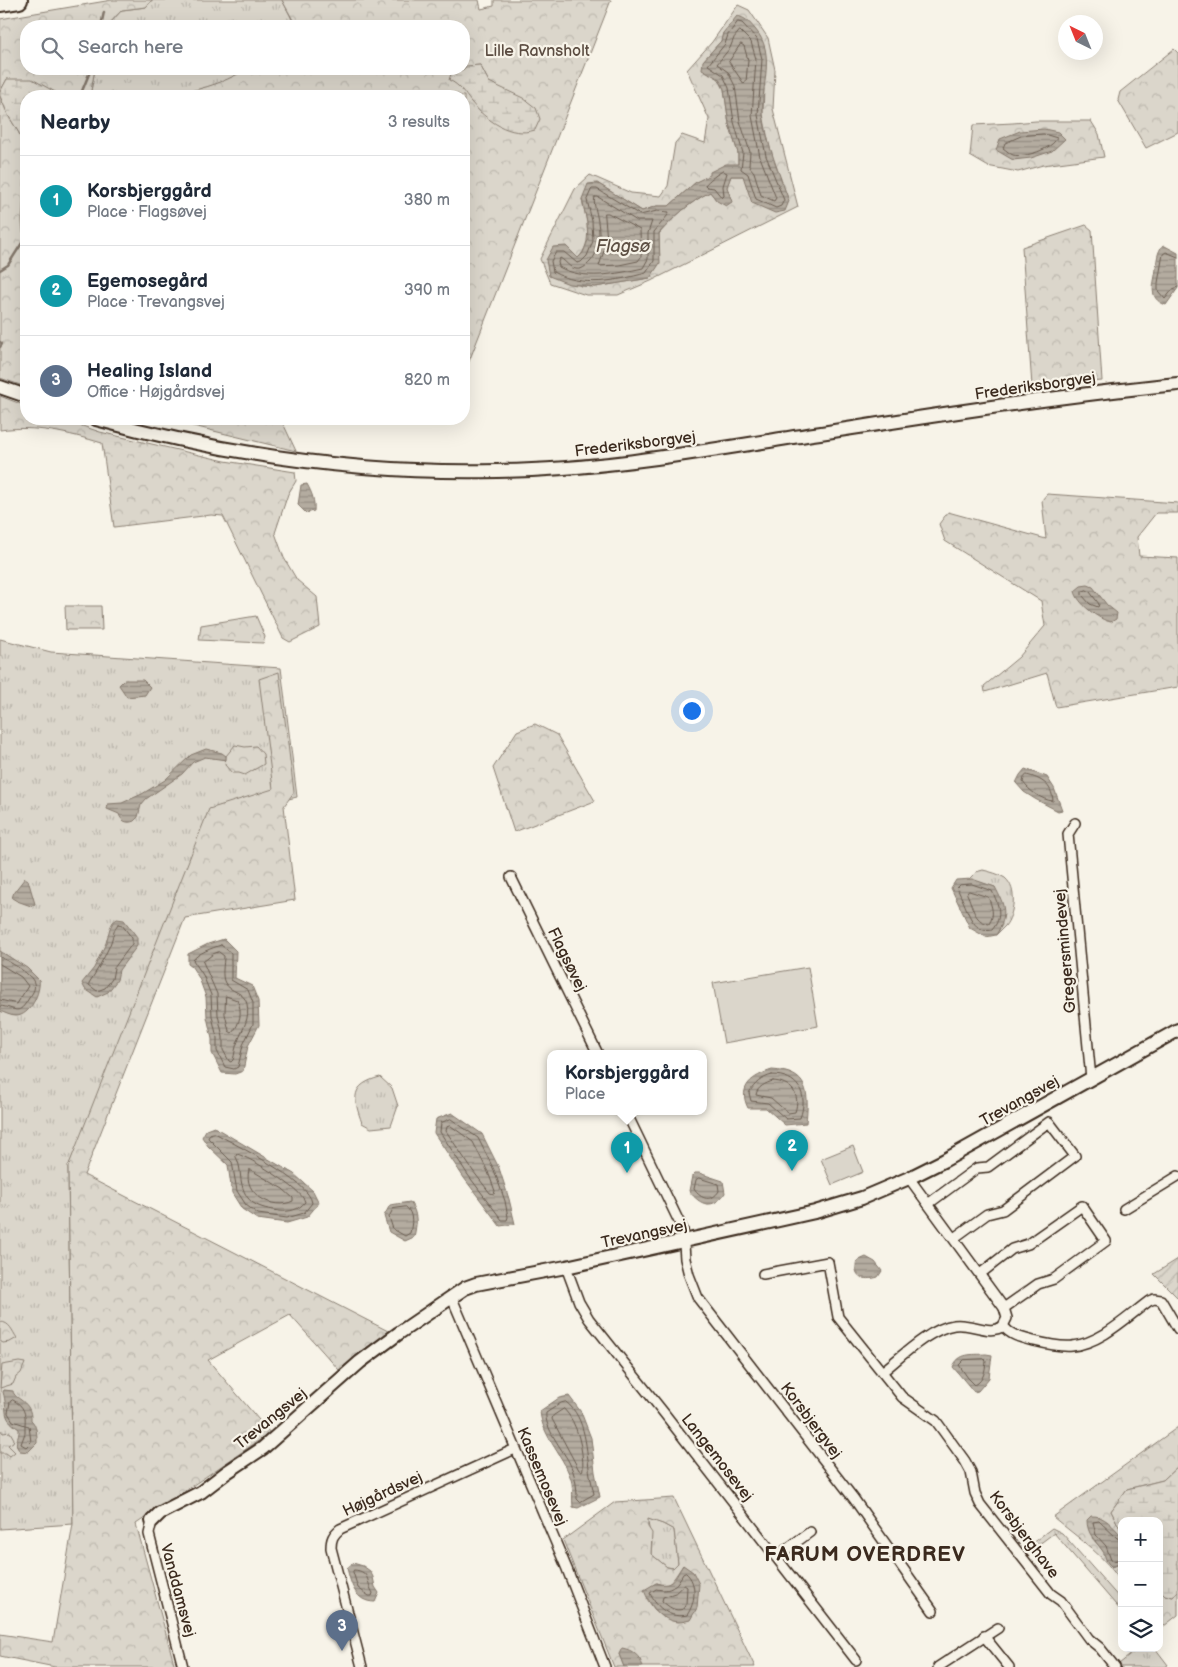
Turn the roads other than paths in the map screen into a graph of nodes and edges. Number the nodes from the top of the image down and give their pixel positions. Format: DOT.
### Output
graph roads {
  1 [pos="19,0"];
  2 [pos="0,3"];
  3 [pos="1178,384"];
  4 [pos="0,387"];
  5 [pos="20,394"];
  6 [pos="118,425"];
  7 [pos="1075,823"];
  8 [pos="511,877"];
  9 [pos="1178,1030"];
  10 [pos="596,1050"];
  11 [pos="1091,1079"];
  12 [pos="627,1115"];
  13 [pos="1178,1176"];
  14 [pos="910,1178"];
  15 [pos="928,1204"];
  16 [pos="1124,1209"];
  17 [pos="954,1238"];
  18 [pos="683,1242"];
  19 [pos="566,1267"];
  20 [pos="763,1274"];
  21 [pos="980,1274"];
  22 [pos="452,1298"];
  23 [pos="1004,1308"];
  24 [pos="1003,1326"];
  25 [pos="1178,1329"];
  26 [pos="882,1372"];
  27 [pos="515,1449"];
  28 [pos="152,1521"];
  29 [pos="810,1532"];
  30 [pos="776,1558"];
  31 [pos="933,1611"];
  32 [pos="998,1628"];
  33 [pos="984,1636"];
  34 [pos="856,1660"];
  35 [pos="183,1667"];
  36 [pos="362,1667"];
  37 [pos="605,1667"];
  38 [pos="938,1667"];
  39 [pos="1009,1667"];
  40 [pos="1115,1667"];
  1 -- 2 [label="highway"];
  3 -- 6 [label="street, Frederiksborgvej"];
  4 -- 5 [label="street"];
  7 -- 11 [label="street, Gregersmindevej"];
  8 -- 10 [label="street, Flagsøvej"];
  9 -- 11 [label="street, Trevangsvej"];
  11 -- 14 [label="street, Trevangsvej"];
  12 -- 18 [label="street"];
  13 -- 16 [label="street"];
  14 -- 15 [label="street"];
  14 -- 18 [label="street, Trevangsvej"];
  15 -- 17 [label="street"];
  15 -- 17 [label="street"];
  17 -- 21 [label="street"];
  18 -- 19 [label="street, Trevangsvej"];
  18 -- 31 [label="street, Korsbjergvej"];
  19 -- 22 [label="street, Trevangsvej"];
  19 -- 30 [label="street, Langemosevej"];
  20 -- 26 [label="street, Korsbjerghave"];
  21 -- 23 [label="street"];
  21 -- 23 [label="street"];
  22 -- 27 [label="street, Kassemosevej"];
  22 -- 28 [label="street, Trevangsvej"];
  23 -- 24 [label="street"];
  24 -- 25 [label="street"];
  24 -- 26 [label="street"];
  26 -- 40 [label="street, Korsbjerghave"];
  27 -- 36 [label="street, Højgårdsvej"];
  27 -- 37 [label="street, Kassemosevej"];
  28 -- 35 [label="street, Vanddamsvej"];
  29 -- 30 [label="street"];
  30 -- 34 [label="street, Langemosevej"];
  32 -- 33 [label="street"];
  33 -- 38 [label="street"];
  33 -- 39 [label="street"];
}
